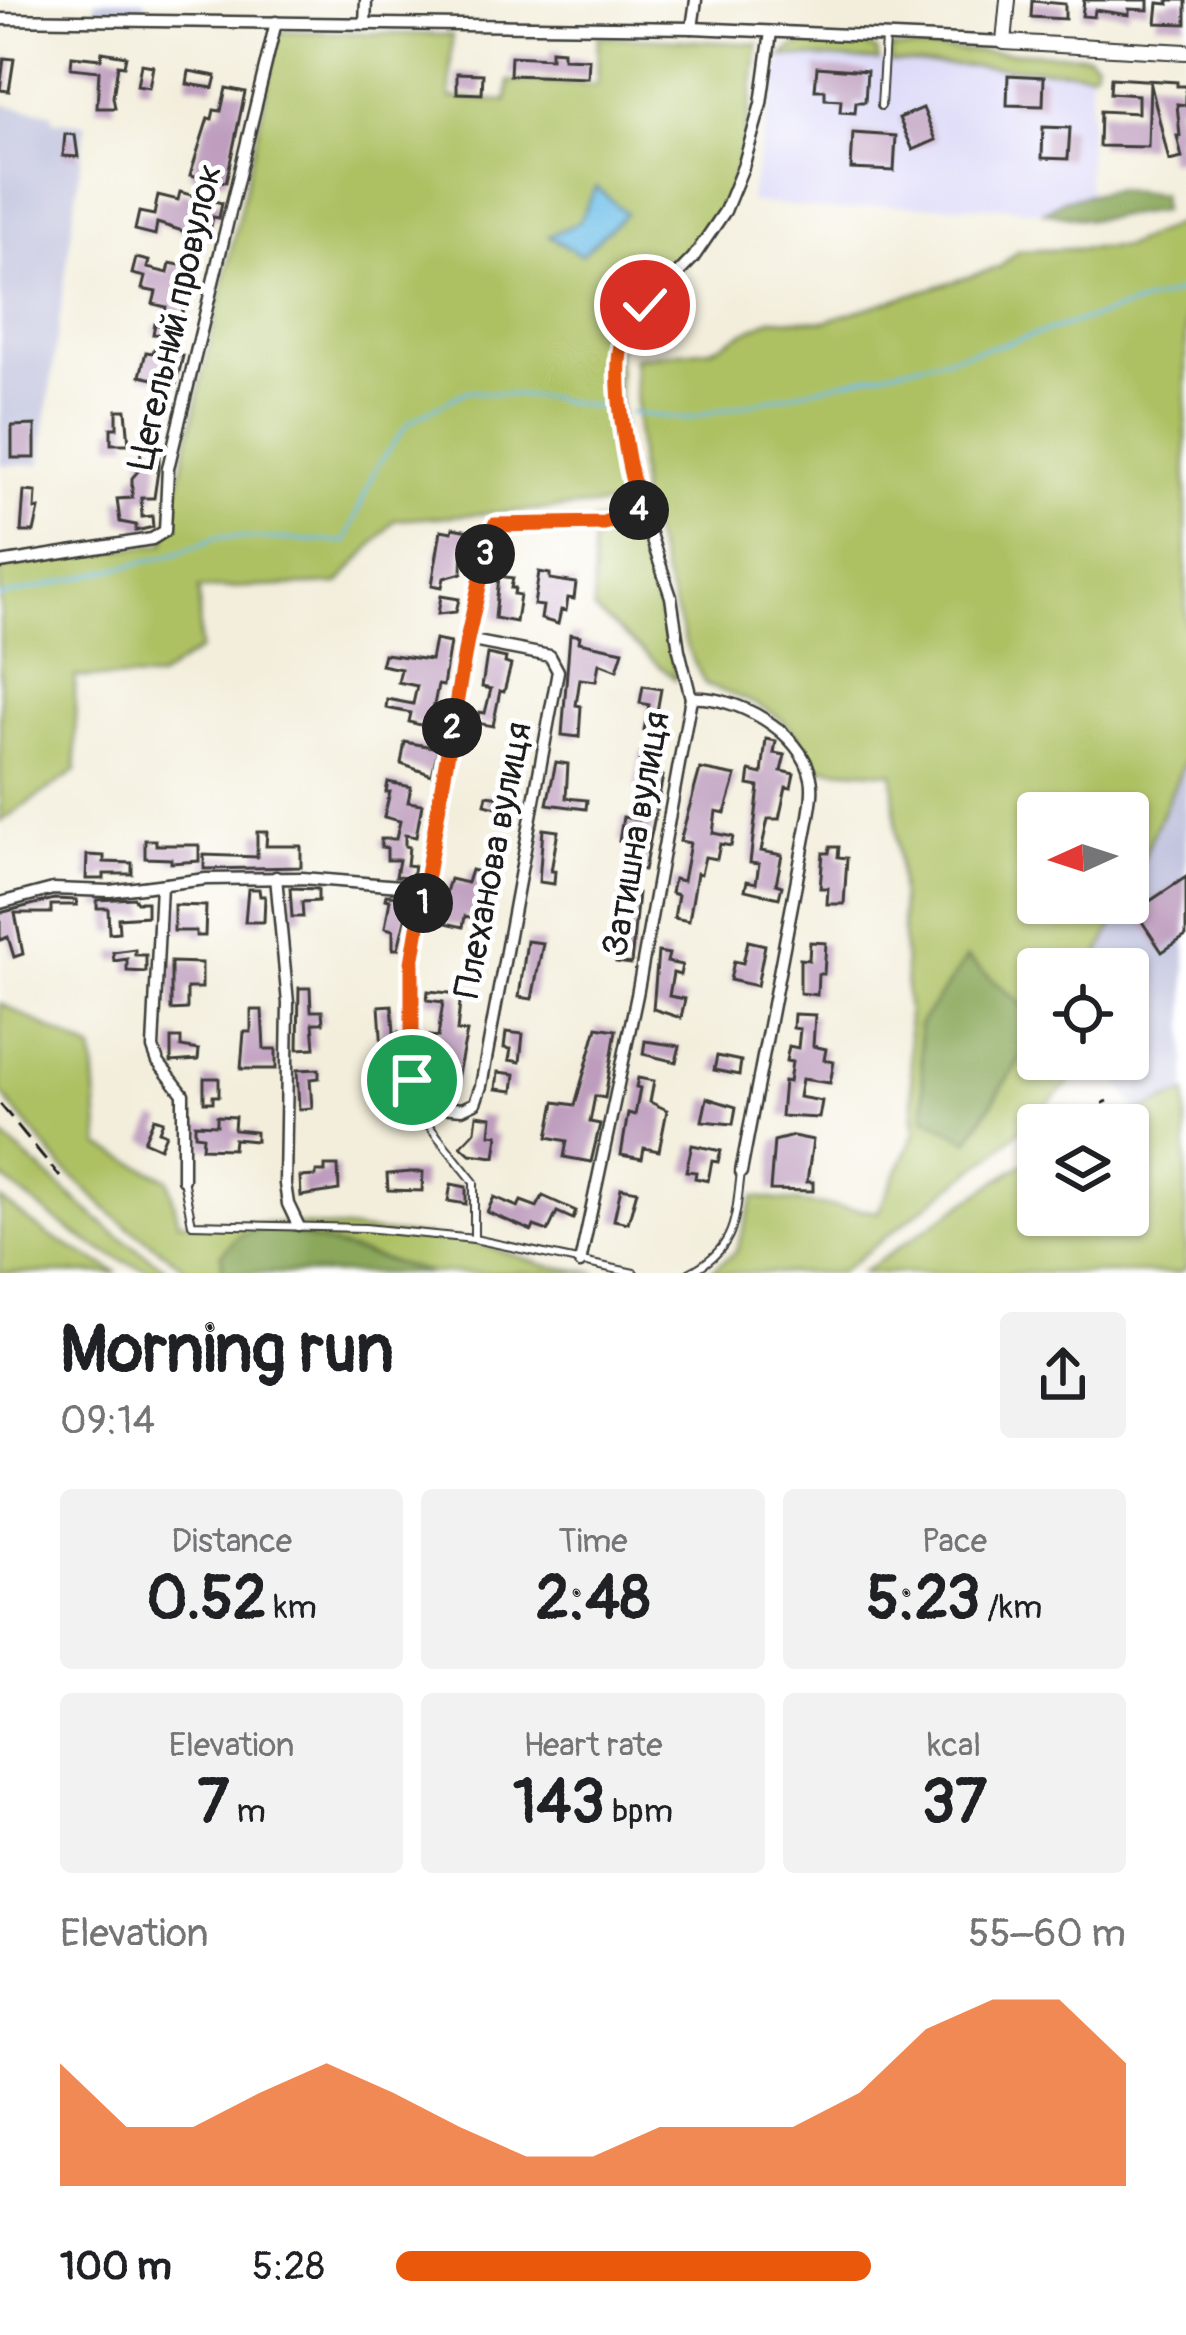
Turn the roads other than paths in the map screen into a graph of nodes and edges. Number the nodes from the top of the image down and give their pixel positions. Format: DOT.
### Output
graph roads {
  1 [pos="366,0"];
  2 [pos="696,0"];
  3 [pos="1008,0"];
  4 [pos="0,20"];
  5 [pos="276,22"];
  6 [pos="365,23"];
  7 [pos="692,28"];
  8 [pos="771,32"];
  9 [pos="885,36"];
  10 [pos="1004,42"];
  11 [pos="1186,52"];
  12 [pos="881,106"];
  13 [pos="641,508"];
  14 [pos="0,563"];
  15 [pos="467,640"];
  16 [pos="691,698"];
  17 [pos="276,877"];
  18 [pos="161,885"];
  19 [pos="425,888"];
  20 [pos="0,903"];
  21 [pos="418,1105"];
  22 [pos="741,1172"];
  23 [pos="183,1179"];
  24 [pos="298,1225"];
  25 [pos="474,1239"];
  26 [pos="580,1263"];
  27 [pos="634,1273"];
  28 [pos="689,1273"];
  1 -- 6 [label="street"];
  2 -- 7 [label="street"];
  3 -- 10 [label="street"];
  4 -- 5 [label="street"];
  5 -- 6 [label="street"];
  5 -- 14 [label="street, Цегельний провулок"];
  6 -- 7 [label="street"];
  7 -- 8 [label="street"];
  8 -- 9 [label="street"];
  8 -- 13 [label="street, Затишна вулиця"];
  9 -- 10 [label="street"];
  9 -- 12 [label="lane"];
  10 -- 11 [label="street"];
  13 -- 15 [label="street"];
  13 -- 16 [label="street, Затишна вулиця"];
  15 -- 19 [label="street"];
  15 -- 21 [label="street, Плеханова вулиця"];
  16 -- 22 [label="street"];
  16 -- 26 [label="street, Затишна вулиця"];
  17 -- 18 [label="street"];
  17 -- 19 [label="street"];
  17 -- 24 [label="street"];
  18 -- 20 [label="street"];
  18 -- 23 [label="street"];
  19 -- 21 [label="street"];
  21 -- 25 [label="lane"];
  22 -- 28 [label="lane"];
  23 -- 24 [label="lane"];
  24 -- 25 [label="lane"];
  25 -- 26 [label="lane"];
  26 -- 27 [label="lane"];
}
